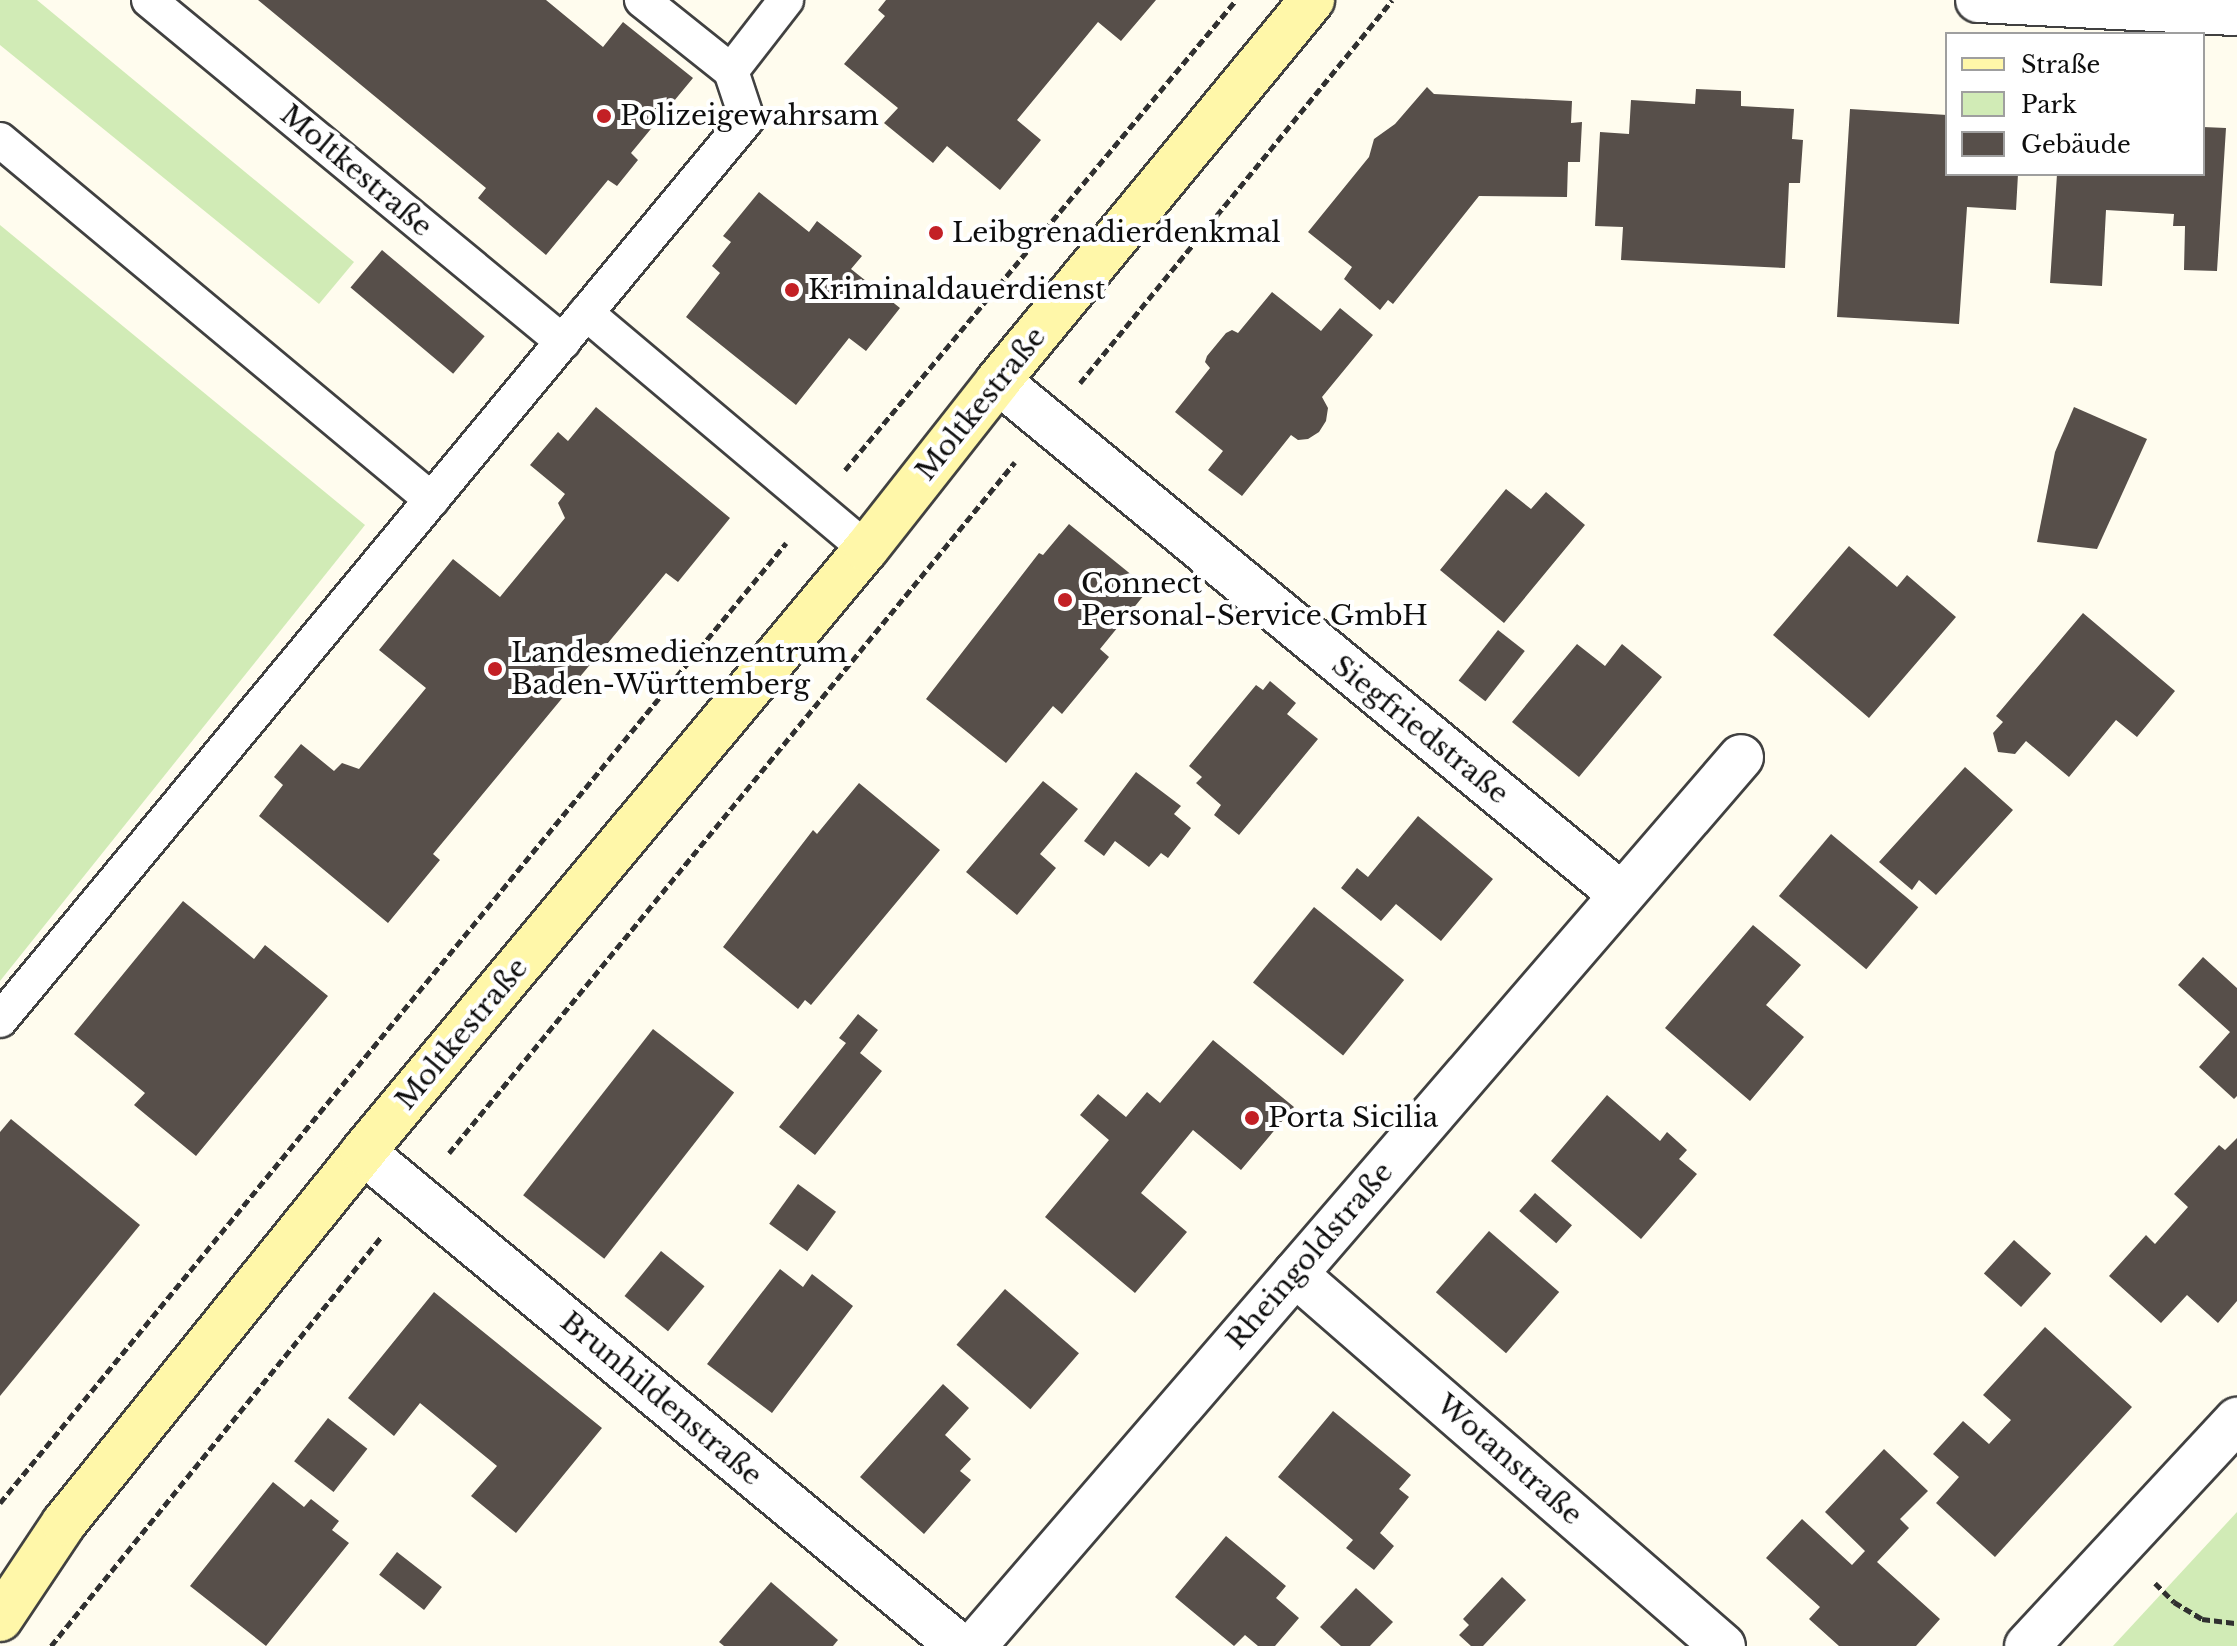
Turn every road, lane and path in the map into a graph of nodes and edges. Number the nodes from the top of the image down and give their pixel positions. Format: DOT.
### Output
graph roads {
  1 [pos="149,0"];
  2 [pos="642,0"];
  3 [pos="786,0"];
  4 [pos="1236,0"];
  5 [pos="1312,0"];
  6 [pos="1392,0"];
  7 [pos="1978,0"];
  8 [pos="2237,13"];
  9 [pos="731,71"];
  10 [pos="0,140"];
  11 [pos="586,313"];
  12 [pos="563,342"];
  13 [pos="998,381"];
  14 [pos="1047,423"];
  15 [pos="432,500"];
  16 [pos="815,506"];
  17 [pos="866,549"];
  18 [pos="1741,757"];
  19 [pos="1622,895"];
  20 [pos="0,1020"];
  21 [pos="363,1152"];
  22 [pos="414,1195"];
  23 [pos="1295,1274"];
  24 [pos="2237,1420"];
  25 [pos="0,1503"];
  26 [pos="64,1523"];
  27 [pos="2154,1582"];
  28 [pos="0,1589"];
  29 [pos="0,1619"];
  30 [pos="2237,1623"];
  31 [pos="51,1646"];
  32 [pos="959,1646"];
  33 [pos="974,1646"];
  34 [pos="1723,1646"];
  35 [pos="2027,1646"];
  1 -- 12 [label="lane, Moltkestraße"];
  2 -- 9 [label="lane"];
  3 -- 9 [label="lane"];
  4 -- 16 [label="path"];
  5 -- 13 [label="main road, Moltkestraße"];
  6 -- 14 [label="path"];
  7 -- 8 [label="street"];
  9 -- 11 [label="lane"];
  10 -- 15 [label="lane"];
  11 -- 12 [label="lane"];
  11 -- 16 [label="lane"];
  12 -- 15 [label="lane"];
  13 -- 14 [label="street, Siegfriedstraße"];
  13 -- 17 [label="main road, Moltkestraße"];
  14 -- 19 [label="street, Siegfriedstraße"];
  14 -- 22 [label="path"];
  15 -- 20 [label="lane"];
  16 -- 17 [label="lane"];
  16 -- 25 [label="path"];
  17 -- 21 [label="main road, Moltkestraße"];
  18 -- 19 [label="street, Rheingoldstraße"];
  19 -- 23 [label="street, Rheingoldstraße"];
  21 -- 22 [label="street, Brunhildenstraße"];
  21 -- 26 [label="main road, Moltkestraße"];
  22 -- 31 [label="path"];
  22 -- 32 [label="street, Brunhildenstraße"];
  23 -- 33 [label="street, Rheingoldstraße"];
  23 -- 34 [label="street, Wotanstraße"];
  24 -- 35 [label="street"];
  26 -- 28 [label="main road, Moltkestraße"];
  26 -- 29 [label="main road, Moltkestraße"];
  27 -- 30 [label="path"];
}
